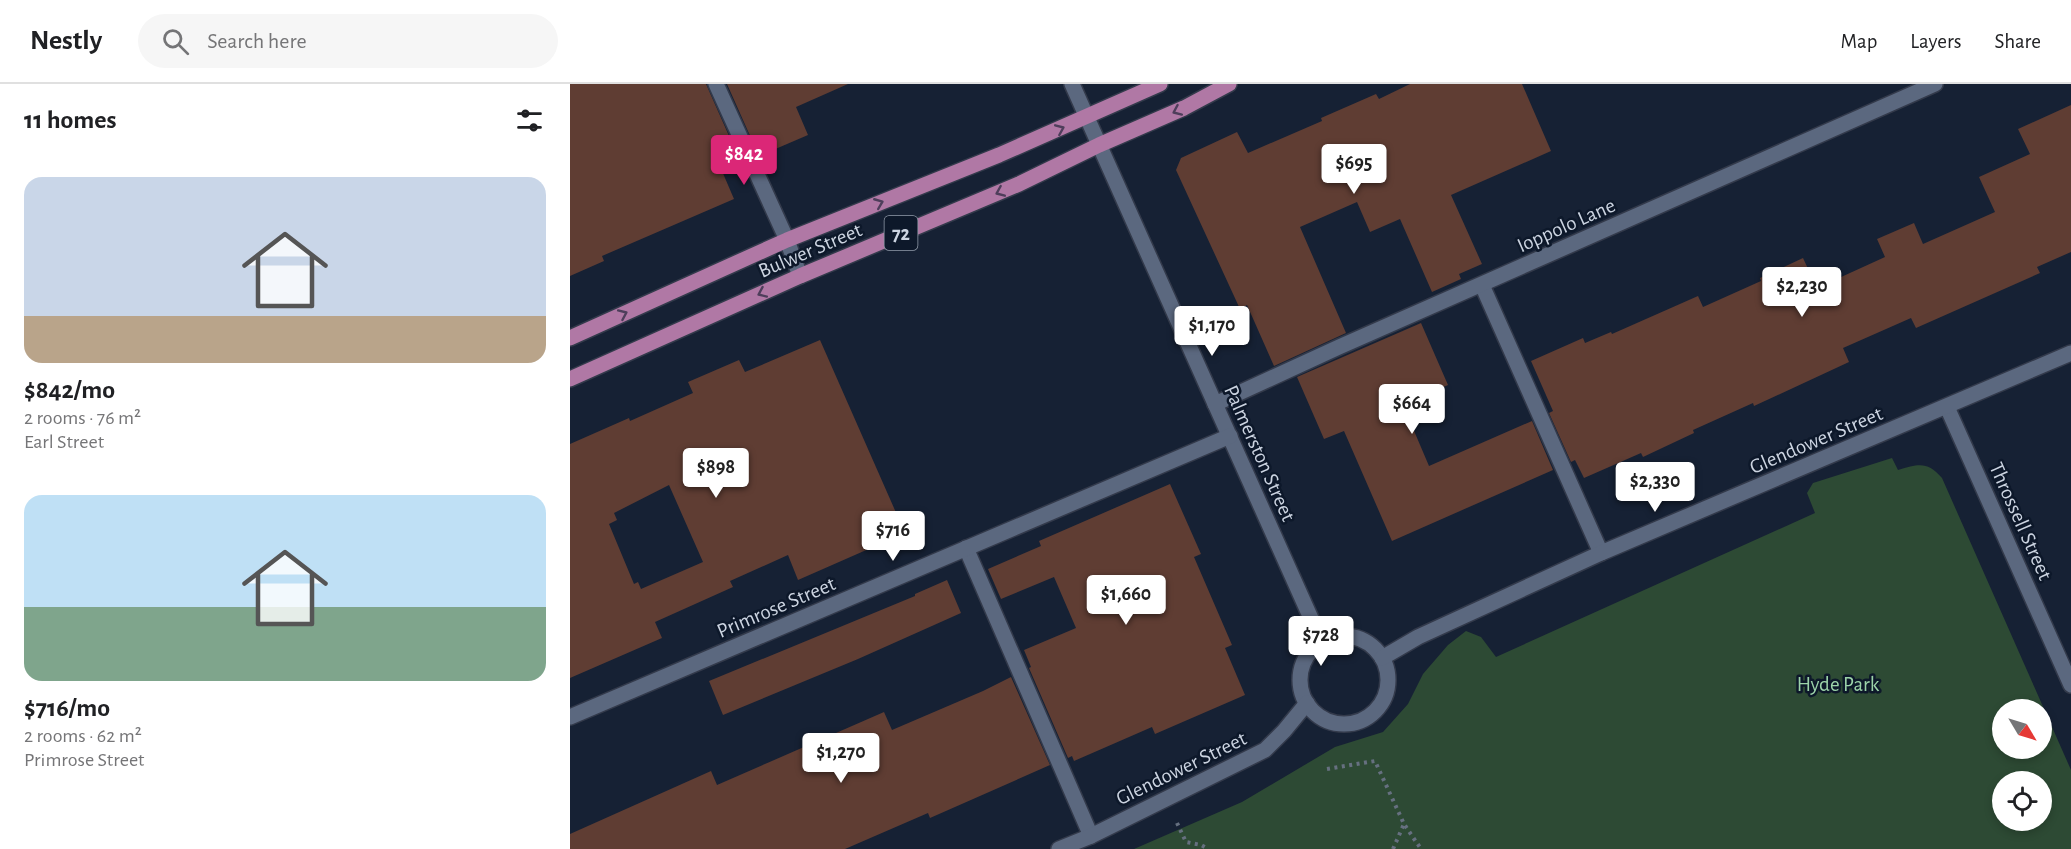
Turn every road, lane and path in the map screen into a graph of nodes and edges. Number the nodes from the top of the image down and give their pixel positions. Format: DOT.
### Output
graph roads {
  1 [pos="716,84"];
  2 [pos="1072,84"];
  3 [pos="1160,84"];
  4 [pos="1229,84"];
  5 [pos="1935,84"];
  6 [pos="1087,117"];
  7 [pos="1099,145"];
  8 [pos="787,240"];
  9 [pos="801,276"];
  10 [pos="1482,285"];
  11 [pos="570,338"];
  12 [pos="2071,353"];
  13 [pos="570,379"];
  14 [pos="1215,404"];
  15 [pos="1947,407"];
  16 [pos="1230,436"];
  17 [pos="966,548"];
  18 [pos="1601,553"];
  19 [pos="1322,643"];
  20 [pos="1382,658"];
  21 [pos="2071,685"];
  22 [pos="1307,703"];
  23 [pos="570,717"];
  24 [pos="1327,770"];
  25 [pos="1166,799"];
  26 [pos="1404,824"];
  27 [pos="1091,836"];
  28 [pos="1059,849"];
  29 [pos="1208,849"];
  30 [pos="1393,849"];
  31 [pos="1421,849"];
  1 -- 8 [label="street"];
  2 -- 6 [label="street, Palmerston Street"];
  3 -- 6 [label="main road, Bulwer Street / 72"];
  4 -- 7 [label="main road, Bulwer Street / 72, one-way"];
  5 -- 10 [label="street, Ioppolo Lane"];
  6 -- 7 [label="street, Palmerston Street"];
  8 -- 6 [label="main road, Bulwer Street / 72, one-way"];
  7 -- 9 [label="main road, Bulwer Street / 72, one-way"];
  7 -- 14 [label="street, Palmerston Street"];
  8 -- 9 [label="street"];
  11 -- 8 [label="main road, Bulwer Street / 72, one-way"];
  9 -- 13 [label="main road, Bulwer Street / 72, one-way"];
  10 -- 14 [label="street, Ioppolo Lane"];
  10 -- 18 [label="street"];
  12 -- 15 [label="street, Glendower Street"];
  14 -- 16 [label="street, Palmerston Street"];
  15 -- 18 [label="street, Glendower Street"];
  15 -- 21 [label="street, Throssell Street"];
  16 -- 17 [label="street, Primrose Street"];
  16 -- 19 [label="street, Palmerston Street"];
  17 -- 23 [label="street, Primrose Street"];
  17 -- 27 [label="street"];
  18 -- 20 [label="street, Glendower Street"];
  19 -- 20 [label="street"];
  19 -- 22 [label="street"];
  20 -- 22 [label="street"];
  22 -- 25 [label="street, Glendower Street"];
  24 -- 26 [label="path"];
  25 -- 27 [label="street, Glendower Street"];
  25 -- 29 [label="path"];
  26 -- 30 [label="path"];
  26 -- 31 [label="path"];
  27 -- 28 [label="street, Glendower Street"];
}
